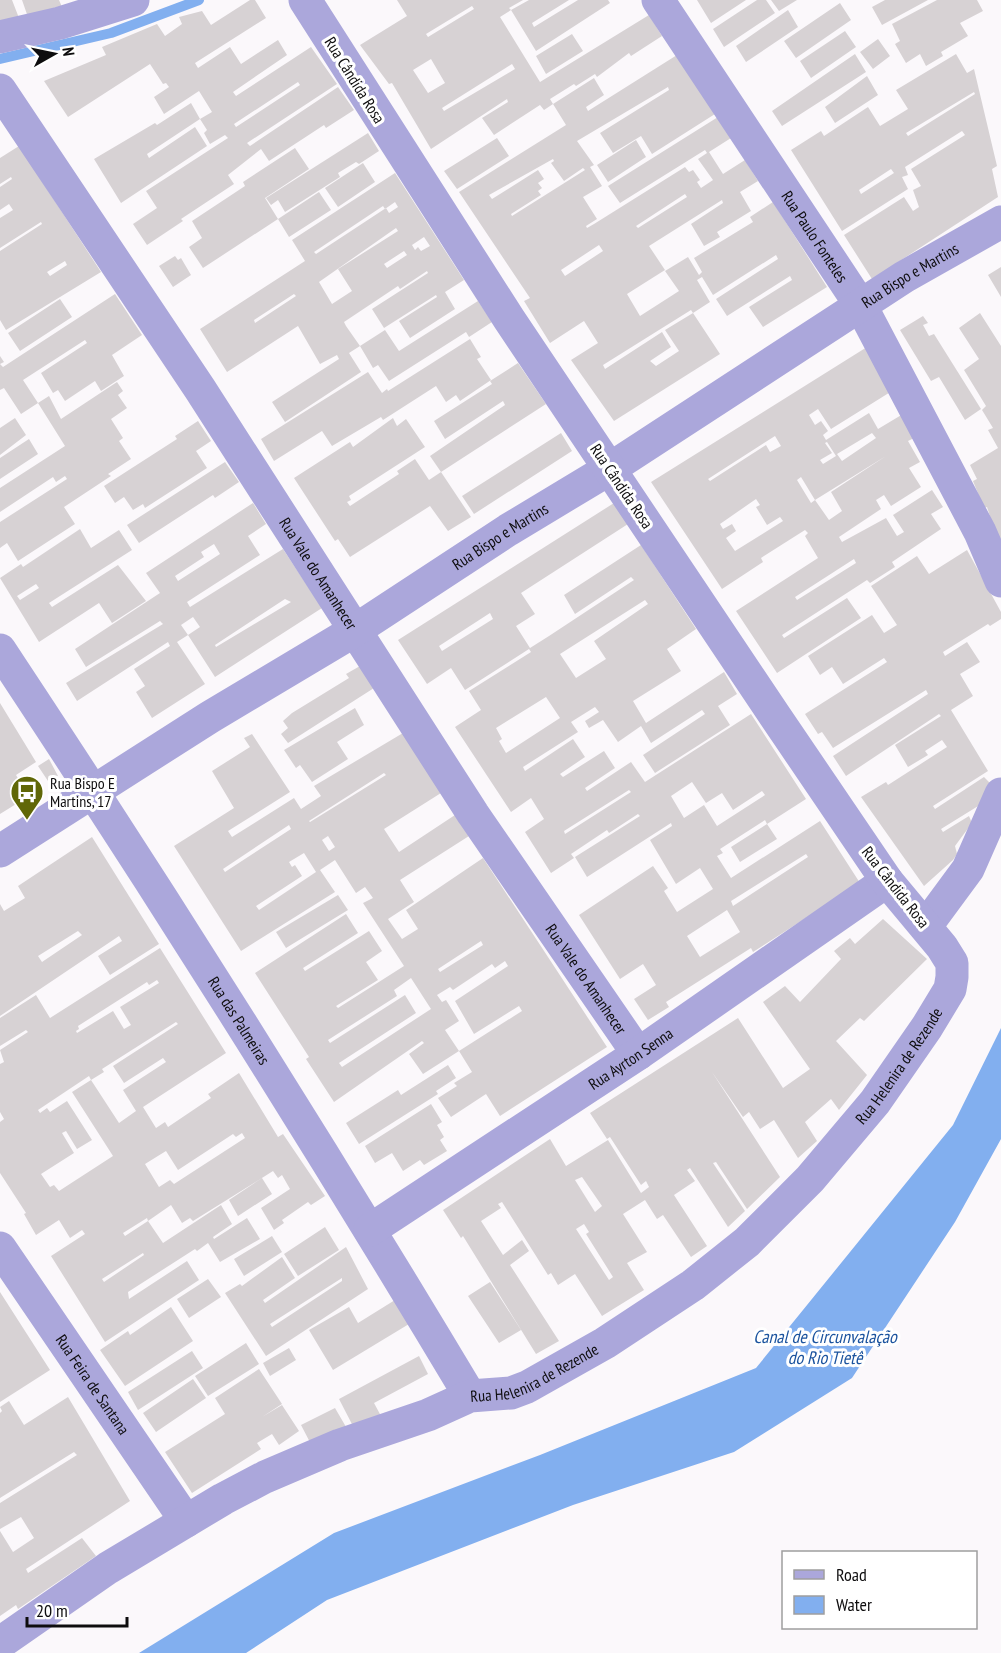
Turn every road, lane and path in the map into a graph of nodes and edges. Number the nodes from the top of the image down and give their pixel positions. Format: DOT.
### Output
graph roads {
  1 [pos="133,0"];
  2 [pos="304,0"];
  3 [pos="658,0"];
  4 [pos="0,37"];
  5 [pos="0,90"];
  6 [pos="1001,222"];
  7 [pos="861,306"];
  8 [pos="611,468"];
  9 [pos="1001,581"];
  10 [pos="354,631"];
  11 [pos="0,650"];
  12 [pos="94,793"];
  13 [pos="1001,794"];
  14 [pos="0,851"];
  15 [pos="887,881"];
  16 [pos="926,926"];
  17 [pos="952,963"];
  18 [pos="639,1054"];
  19 [pos="370,1230"];
  20 [pos="0,1248"];
  21 [pos="470,1396"];
  22 [pos="186,1521"];
  23 [pos="0,1643"];
  1 -- 4 [label="street"];
  2 -- 8 [label="street, Rua Cândida Rosa"];
  3 -- 7 [label="street, Rua Paulo Fonteles"];
  5 -- 10 [label="street, Rua Vale do Amanhecer"];
  6 -- 7 [label="street, Rua Bispo e Martins"];
  7 -- 8 [label="street, Rua Bispo e Martins"];
  7 -- 9 [label="street, Rua Paulo Fonteles"];
  8 -- 10 [label="street, Rua Bispo e Martins"];
  8 -- 15 [label="street, Rua Cândida Rosa"];
  10 -- 12 [label="street, Rua Bispo e Martins"];
  10 -- 18 [label="street, Rua Vale do Amanhecer"];
  11 -- 12 [label="street, Rua das Palmeiras"];
  12 -- 14 [label="street, Rua Bispo e Martins"];
  12 -- 19 [label="street, Rua das Palmeiras"];
  13 -- 16 [label="street"];
  15 -- 16 [label="street, Rua Cândida Rosa"];
  15 -- 18 [label="street, Rua Ayrton Senna"];
  16 -- 17 [label="street, Rua Cândida Rosa"];
  17 -- 21 [label="street, Rua Helenira de Rezende"];
  18 -- 19 [label="street, Rua Ayrton Senna"];
  19 -- 21 [label="street, Rua das Palmeiras"];
  20 -- 22 [label="street, Rua Feira de Santana"];
  21 -- 22 [label="street, Rua Helenira de Rezende"];
  22 -- 23 [label="street, Rua Helenira de Rezende"];
}
